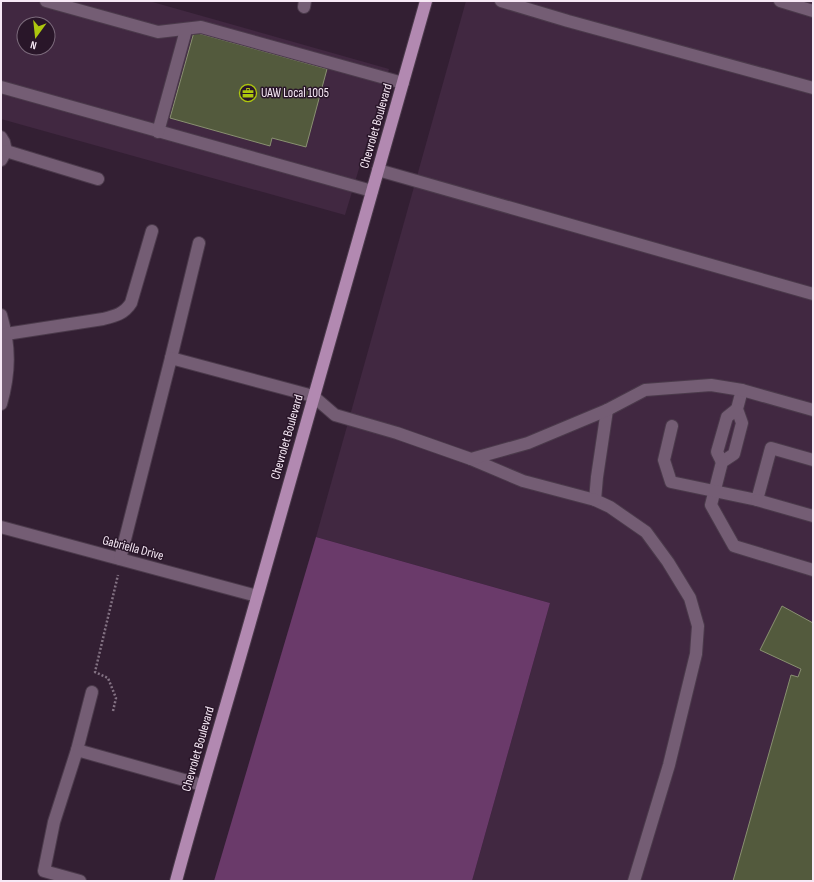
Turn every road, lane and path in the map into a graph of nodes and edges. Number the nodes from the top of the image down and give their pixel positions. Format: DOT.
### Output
graph roads {
  1 [pos="46,1"];
  2 [pos="426,1"];
  3 [pos="501,1"];
  4 [pos="780,1"];
  5 [pos="813,11"];
  6 [pos="186,30"];
  7 [pos="403,83"];
  8 [pos="1,88"];
  9 [pos="813,88"];
  10 [pos="158,132"];
  11 [pos="1,136"];
  12 [pos="4,156"];
  13 [pos="378,170"];
  14 [pos="98,179"];
  15 [pos="372,191"];
  16 [pos="152,231"];
  17 [pos="199,243"];
  18 [pos="813,294"];
  19 [pos="1,315"];
  20 [pos="6,334"];
  21 [pos="171,358"];
  22 [pos="742,390"];
  23 [pos="313,396"];
  24 [pos="1,404"];
  25 [pos="607,410"];
  26 [pos="737,410"];
  27 [pos="813,410"];
  28 [pos="672,426"];
  29 [pos="471,459"];
  30 [pos="813,460"];
  31 [pos="722,462"];
  32 [pos="715,491"];
  33 [pos="595,500"];
  34 [pos="757,500"];
  35 [pos="813,516"];
  36 [pos="1,527"];
  37 [pos="120,559"];
  38 [pos="813,570"];
  39 [pos="118,575"];
  40 [pos="257,596"];
  41 [pos="92,692"];
  42 [pos="113,711"];
  43 [pos="77,750"];
  44 [pos="202,786"];
  45 [pos="80,881"];
  46 [pos="176,881"];
  47 [pos="634,881"];
  1 -- 6 [label="street"];
  2 -- 7 [label="main road, Chevrolet Boulevard"];
  3 -- 9 [label="street"];
  4 -- 5 [label="street"];
  6 -- 7 [label="street"];
  6 -- 10 [label="street"];
  7 -- 13 [label="main road, Chevrolet Boulevard"];
  8 -- 10 [label="street"];
  10 -- 15 [label="street"];
  11 -- 12 [label="street"];
  12 -- 14 [label="street"];
  13 -- 15 [label="main road, Chevrolet Boulevard"];
  13 -- 18 [label="street"];
  15 -- 23 [label="main road, Chevrolet Boulevard"];
  16 -- 20 [label="street"];
  17 -- 21 [label="street"];
  19 -- 20 [label="street"];
  20 -- 24 [label="street"];
  21 -- 23 [label="street"];
  21 -- 37 [label="street"];
  22 -- 25 [label="street"];
  22 -- 26 [label="street"];
  22 -- 27 [label="street"];
  23 -- 29 [label="street"];
  23 -- 40 [label="main road, Chevrolet Boulevard"];
  25 -- 29 [label="street"];
  25 -- 33 [label="street"];
  26 -- 31 [label="street"];
  26 -- 31 [label="street"];
  28 -- 32 [label="street"];
  29 -- 33 [label="street"];
  30 -- 34 [label="street"];
  31 -- 32 [label="street"];
  32 -- 34 [label="street"];
  32 -- 38 [label="street"];
  33 -- 47 [label="street"];
  34 -- 35 [label="street"];
  36 -- 37 [label="street, Gabriella Drive"];
  37 -- 40 [label="street, Gabriella Drive"];
  39 -- 42 [label="path"];
  40 -- 44 [label="main road, Chevrolet Boulevard"];
  41 -- 43 [label="street"];
  43 -- 44 [label="street"];
  43 -- 45 [label="street"];
  44 -- 46 [label="main road, Chevrolet Boulevard"];
}
